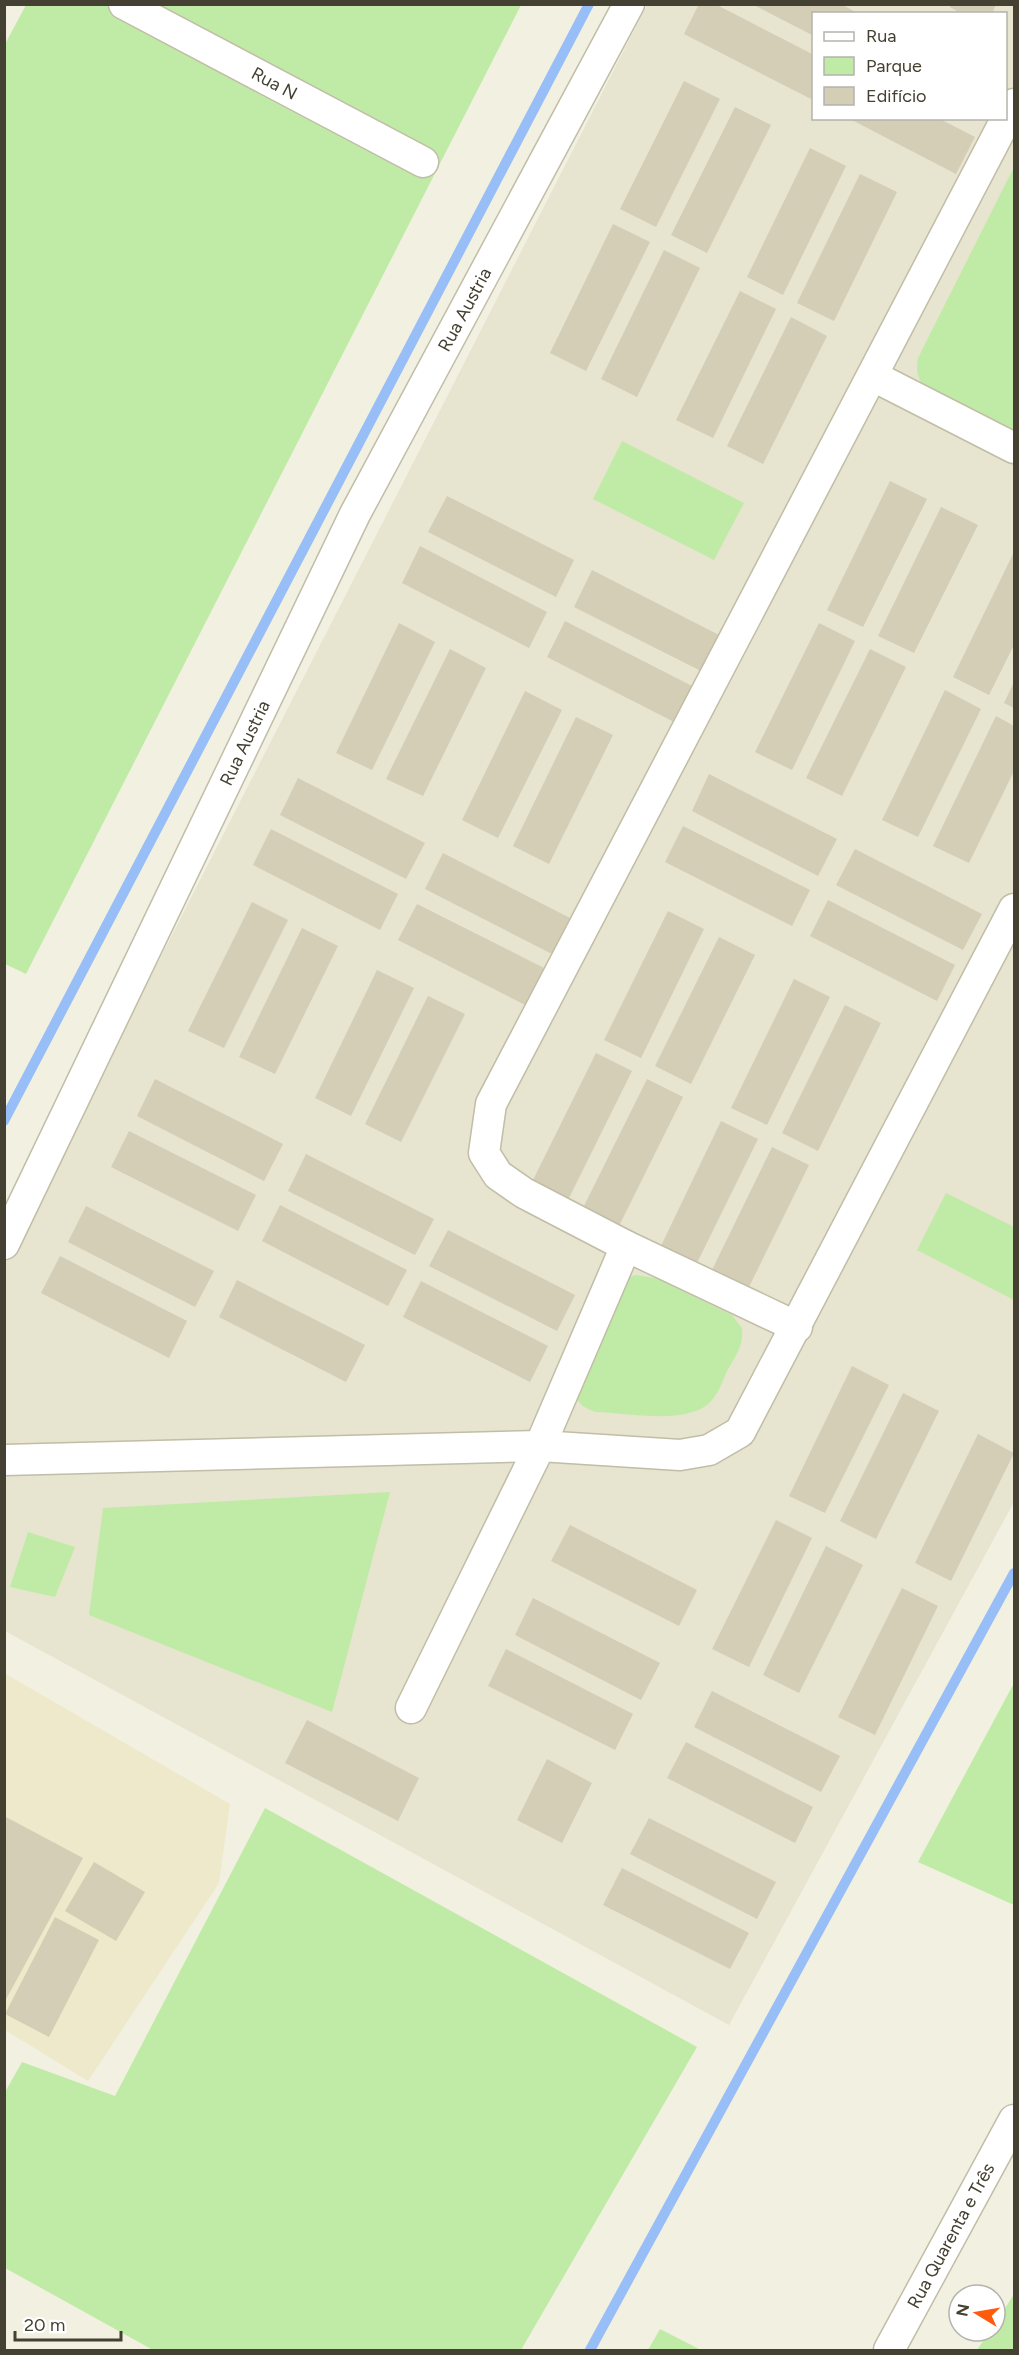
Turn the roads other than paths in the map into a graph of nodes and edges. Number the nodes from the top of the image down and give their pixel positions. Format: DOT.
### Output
graph roads {
  1 [pos="124,4"];
  2 [pos="629,4"];
  3 [pos="1014,104"];
  4 [pos="1007,118"];
  5 [pos="1006,120"];
  6 [pos="423,162"];
  7 [pos="873,376"];
  8 [pos="1014,448"];
  9 [pos="1014,909"];
  10 [pos="4,1244"];
  11 [pos="626,1246"];
  12 [pos="797,1327"];
  13 [pos="540,1446"];
  14 [pos="4,1460"];
  15 [pos="411,1708"];
  16 [pos="1010,2137"];
  17 [pos="889,2350"];
  1 -- 6 [label="street, Rua N"];
  2 -- 10 [label="street, Rua Austria"];
  3 -- 4 [label="street"];
  5 -- 7 [label="street"];
  7 -- 8 [label="street"];
  7 -- 11 [label="street"];
  9 -- 12 [label="street"];
  11 -- 12 [label="street"];
  11 -- 13 [label="street"];
  12 -- 13 [label="street"];
  13 -- 14 [label="street"];
  13 -- 15 [label="street"];
  16 -- 17 [label="street, Rua Quarenta e Três"];
}
